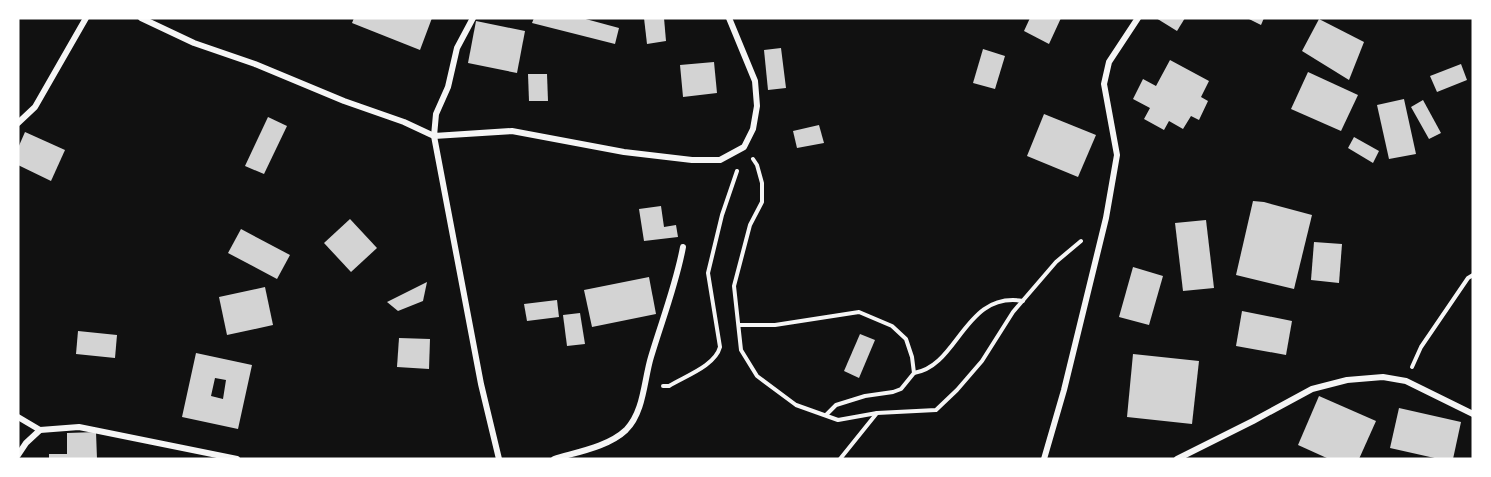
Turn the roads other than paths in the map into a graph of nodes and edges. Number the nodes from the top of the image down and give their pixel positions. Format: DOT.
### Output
graph roads {
  1 [pos="86,18"];
  2 [pos="141,18"];
  3 [pos="473,18"];
  4 [pos="729,18"];
  5 [pos="1138,18"];
  6 [pos="18,123"];
  7 [pos="434,136"];
  8 [pos="683,247"];
  9 [pos="1473,414"];
  10 [pos="18,417"];
  11 [pos="40,430"];
  12 [pos="18,455"];
  13 [pos="237,459"];
  14 [pos="499,459"];
  15 [pos="554,459"];
  16 [pos="1044,459"];
  17 [pos="1177,459"];
  1 -- 6 [label="street"];
  2 -- 7 [label="street"];
  3 -- 7 [label="street"];
  4 -- 7 [label="street"];
  5 -- 16 [label="street"];
  7 -- 14 [label="street"];
  8 -- 15 [label="street"];
  9 -- 17 [label="street"];
  10 -- 11 [label="street"];
  11 -- 12 [label="street"];
  11 -- 13 [label="street"];
}
